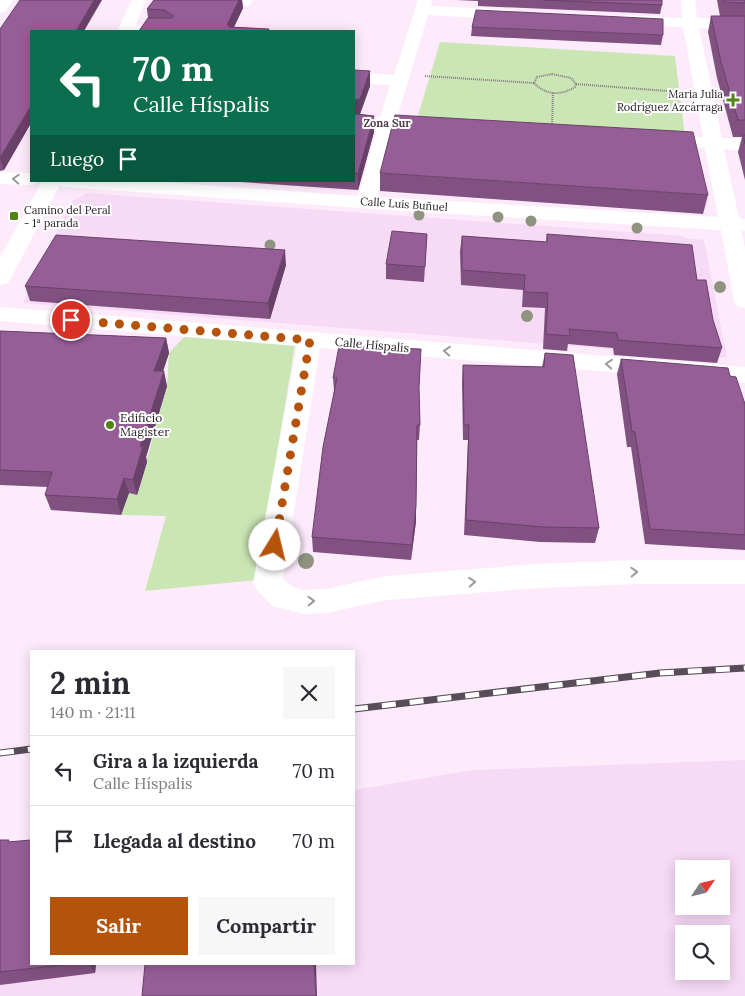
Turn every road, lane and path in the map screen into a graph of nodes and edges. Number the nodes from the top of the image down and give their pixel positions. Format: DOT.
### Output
graph roads {
  1 [pos="6,0"];
  2 [pos="139,0"];
  3 [pos="202,0"];
  4 [pos="688,0"];
  5 [pos="245,2"];
  6 [pos="423,5"];
  7 [pos="0,9"];
  8 [pos="529,16"];
  9 [pos="612,20"];
  10 [pos="690,23"];
  11 [pos="745,25"];
  12 [pos="126,30"];
  13 [pos="401,77"];
  14 [pos="355,78"];
  15 [pos="534,83"];
  16 [pos="576,84"];
  17 [pos="553,92"];
  18 [pos="704,94"];
  19 [pos="355,121"];
  20 [pos="387,123"];
  21 [pos="448,127"];
  22 [pos="552,133"];
  23 [pos="640,139"];
  24 [pos="714,144"];
  25 [pos="745,145"];
  26 [pos="0,178"];
  27 [pos="30,179"];
  28 [pos="51,182"];
  29 [pos="78,182"];
  30 [pos="366,202"];
  31 [pos="738,225"];
  32 [pos="0,278"];
  33 [pos="745,301"];
  34 [pos="0,314"];
  35 [pos="310,340"];
  36 [pos="745,375"];
  37 [pos="745,572"];
  1 -- 7 [label="street"];
  2 -- 12 [label="street"];
  3 -- 5 [label="street"];
  4 -- 10 [label="street"];
  6 -- 8 [label="street"];
  6 -- 13 [label="street"];
  9 -- 10 [label="street"];
  10 -- 11 [label="street"];
  10 -- 18 [label="street"];
  13 -- 14 [label="street"];
  13 -- 15 [label="path"];
  13 -- 20 [label="street"];
  15 -- 16 [label="path"];
  15 -- 17 [label="path"];
  16 -- 17 [label="path"];
  16 -- 18 [label="path"];
  17 -- 22 [label="path"];
  18 -- 24 [label="street"];
  19 -- 20 [label="street"];
  20 -- 21 [label="street"];
  20 -- 30 [label="street"];
  23 -- 24 [label="street"];
  24 -- 25 [label="street"];
  24 -- 31 [label="street"];
  27 -- 26 [label="street, one-way"];
  28 -- 32 [label="street"];
  29 -- 30 [label="street, Calle Luis Buñuel"];
  30 -- 31 [label="street, Calle Luis Buñuel"];
  31 -- 33 [label="street"];
  34 -- 35 [label="street, Calle Híspalis"];
  36 -- 35 [label="street, Calle Híspalis, one-way"];
  35 -- 37 [label="street, one-way"];
}
